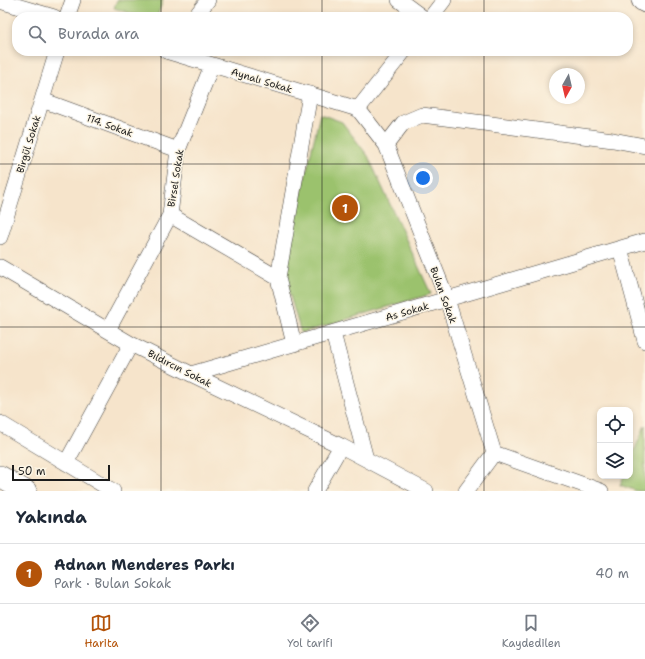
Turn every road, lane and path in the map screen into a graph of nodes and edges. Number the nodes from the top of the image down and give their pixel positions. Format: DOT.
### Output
graph roads {
  1 [pos="73,0"];
  2 [pos="208,0"];
  3 [pos="399,0"];
  4 [pos="444,0"];
  5 [pos="642,0"];
  6 [pos="0,1"];
  7 [pos="645,2"];
  8 [pos="37,12"];
  9 [pos="69,12"];
  10 [pos="199,12"];
  11 [pos="415,12"];
  12 [pos="435,12"];
  13 [pos="55,56"];
  14 [pos="184,56"];
  15 [pos="400,56"];
  16 [pos="212,65"];
  17 [pos="310,94"];
  18 [pos="42,100"];
  19 [pos="358,109"];
  20 [pos="386,146"];
  21 [pos="645,146"];
  22 [pos="178,150"];
  23 [pos="6,194"];
  24 [pos="170,215"];
  25 [pos="645,236"];
  26 [pos="0,237"];
  27 [pos="645,241"];
  28 [pos="620,248"];
  29 [pos="0,267"];
  30 [pos="278,278"];
  31 [pos="447,299"];
  32 [pos="108,330"];
  33 [pos="333,332"];
  34 [pos="645,341"];
  35 [pos="131,344"];
  36 [pos="294,344"];
  37 [pos="191,374"];
  38 [pos="0,423"];
  39 [pos="341,446"];
  40 [pos="494,453"];
  41 [pos="366,459"];
  42 [pos="66,463"];
  43 [pos="0,476"];
  44 [pos="26,491"];
  45 [pos="113,491"];
  46 [pos="315,491"];
  47 [pos="426,491"];
  48 [pos="466,491"];
  49 [pos="601,491"];
  1 -- 9 [label="street"];
  2 -- 10 [label="street"];
  3 -- 11 [label="street"];
  4 -- 12 [label="street"];
  5 -- 7 [label="main road"];
  6 -- 8 [label="street"];
  13 -- 18 [label="street, Birgül Sokak"];
  14 -- 16 [label="street, Aynalı Sokak"];
  15 -- 19 [label="street"];
  16 -- 17 [label="street, Aynalı Sokak"];
  16 -- 22 [label="street, Birsel Sokak"];
  17 -- 19 [label="street, Aynalı Sokak"];
  17 -- 30 [label="street"];
  18 -- 22 [label="street, 114. Sokak"];
  18 -- 23 [label="street, Birgül Sokak"];
  19 -- 20 [label="street, Bulan Sokak"];
  20 -- 21 [label="street"];
  20 -- 31 [label="street, Bulan Sokak"];
  22 -- 24 [label="street, Birsel Sokak"];
  23 -- 26 [label="street, Birgül Sokak"];
  24 -- 30 [label="street"];
  24 -- 32 [label="street, Birsel Sokak"];
  25 -- 27 [label="street"];
  27 -- 28 [label="street, As Sokak"];
  28 -- 31 [label="street, As Sokak"];
  28 -- 34 [label="street"];
  29 -- 32 [label="street, Bıldırcın Sokak"];
  30 -- 36 [label="street"];
  31 -- 33 [label="street, As Sokak"];
  31 -- 40 [label="street, Bulan Sokak"];
  32 -- 35 [label="street, Bıldırcın Sokak"];
  33 -- 36 [label="street, As Sokak"];
  33 -- 41 [label="street"];
  35 -- 37 [label="street, Bıldırcın Sokak"];
  35 -- 42 [label="street"];
  36 -- 37 [label="street, As Sokak"];
  37 -- 39 [label="street, Bıldırcın Sokak"];
  38 -- 42 [label="street"];
  39 -- 41 [label="street, Bıldırcın Sokak"];
  39 -- 46 [label="street"];
  40 -- 48 [label="street"];
  40 -- 49 [label="street"];
  41 -- 47 [label="street, Bıldırcın Sokak"];
  42 -- 45 [label="street"];
  43 -- 44 [label="main road"];
}
